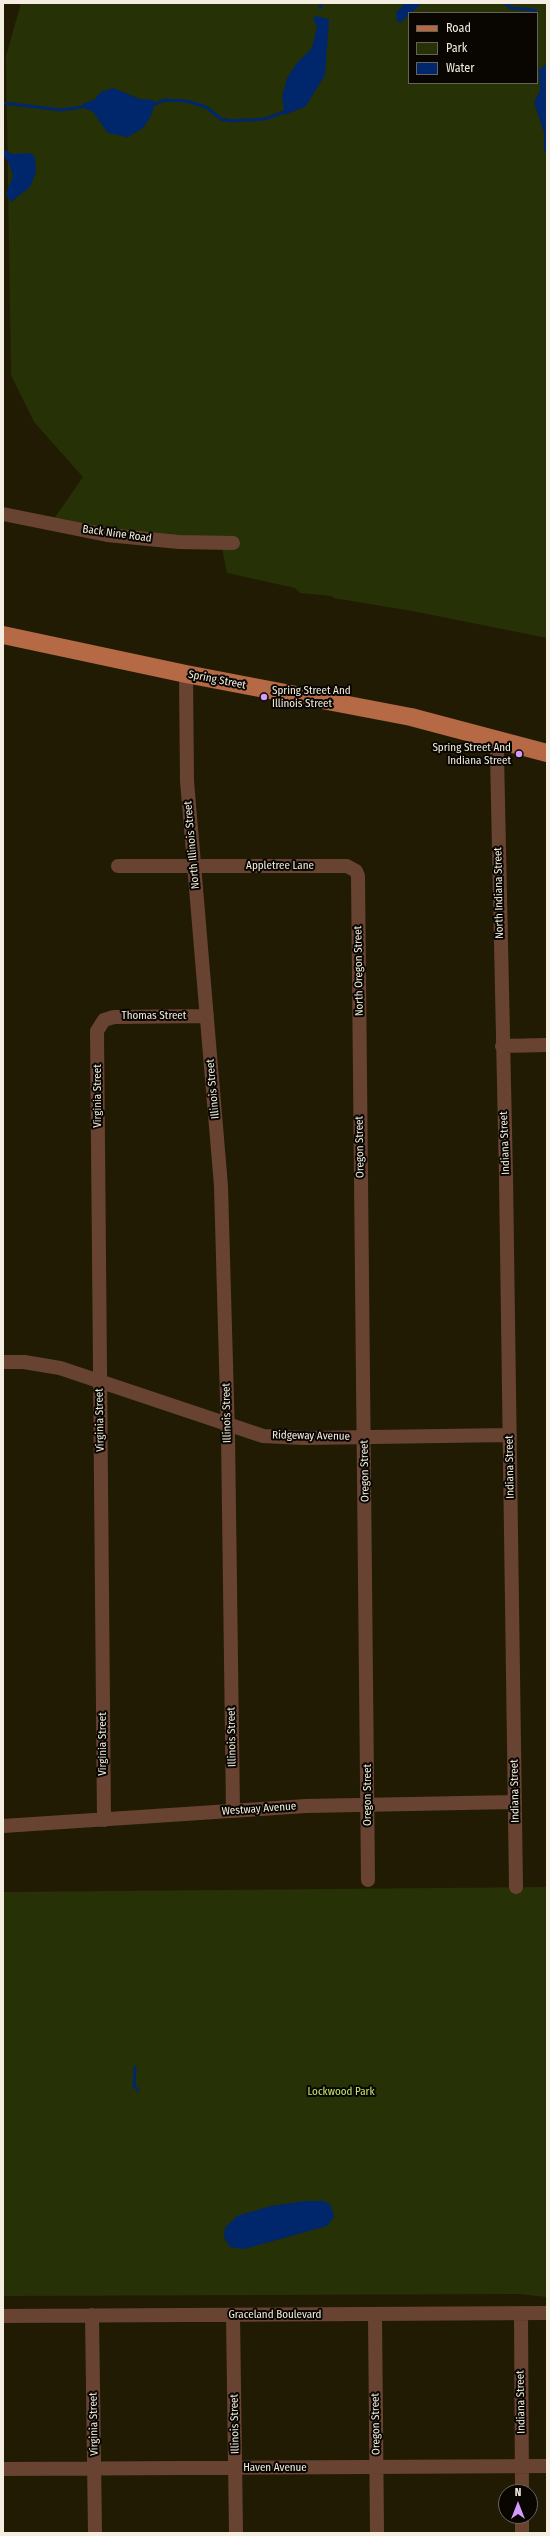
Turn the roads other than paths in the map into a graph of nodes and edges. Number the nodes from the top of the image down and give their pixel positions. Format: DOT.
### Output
graph roads {
  1 [pos="3,514"];
  2 [pos="233,543"];
  3 [pos="3,634"];
  4 [pos="186,674"];
  5 [pos="498,740"];
  6 [pos="547,753"];
  7 [pos="118,866"];
  8 [pos="194,867"];
  9 [pos="358,880"];
  10 [pos="207,1016"];
  11 [pos="103,1021"];
  12 [pos="547,1045"];
  13 [pos="502,1046"];
  14 [pos="360,1062"];
  15 [pos="3,1362"];
  16 [pos="100,1381"];
  17 [pos="227,1425"];
  18 [pos="510,1434"];
  19 [pos="364,1437"];
  20 [pos="515,1802"];
  21 [pos="368,1805"];
  22 [pos="233,1811"];
  23 [pos="104,1820"];
  24 [pos="3,1826"];
  25 [pos="368,1880"];
  26 [pos="516,1887"];
  27 [pos="520,2313"];
  28 [pos="547,2313"];
  29 [pos="374,2314"];
  30 [pos="233,2315"];
  31 [pos="3,2316"];
  32 [pos="92,2316"];
  33 [pos="522,2466"];
  34 [pos="547,2466"];
  35 [pos="376,2467"];
  36 [pos="235,2468"];
  37 [pos="3,2469"];
  38 [pos="94,2469"];
  39 [pos="522,2484"];
  40 [pos="95,2533"];
  41 [pos="236,2533"];
  42 [pos="377,2533"];
  1 -- 2 [label="street, Back Nine Road"];
  3 -- 4 [label="main road, Spring Street"];
  4 -- 5 [label="main road, Spring Street"];
  4 -- 8 [label="street, North Illinois Street"];
  5 -- 6 [label="main road, Spring Street"];
  5 -- 13 [label="street, North Indiana Street"];
  7 -- 8 [label="street, Appletree Lane"];
  8 -- 9 [label="street, Appletree Lane"];
  8 -- 10 [label="street, North Illinois Street"];
  9 -- 14 [label="street, North Oregon Street"];
  10 -- 11 [label="street, Thomas Street"];
  10 -- 17 [label="street, Illinois Street"];
  11 -- 16 [label="street, Virginia Street"];
  12 -- 13 [label="street"];
  13 -- 18 [label="street, Indiana Street"];
  14 -- 19 [label="street, Oregon Street"];
  15 -- 16 [label="street, Ridgeway Avenue"];
  16 -- 17 [label="street, Ridgeway Avenue"];
  16 -- 23 [label="street, Virginia Street"];
  17 -- 19 [label="street, Ridgeway Avenue"];
  17 -- 22 [label="street, Illinois Street"];
  18 -- 19 [label="street, Ridgeway Avenue"];
  18 -- 20 [label="street, Indiana Street"];
  19 -- 21 [label="street, Oregon Street"];
  20 -- 21 [label="street, Westway Avenue"];
  20 -- 26 [label="street, Indiana Street"];
  21 -- 22 [label="street, Westway Avenue"];
  21 -- 25 [label="street, Oregon Street"];
  22 -- 23 [label="street, Westway Avenue"];
  23 -- 24 [label="street, Westway Avenue"];
  27 -- 28 [label="street, Graceland Boulevard"];
  27 -- 29 [label="street, Graceland Boulevard"];
  27 -- 33 [label="street, Indiana Street"];
  29 -- 30 [label="street, Graceland Boulevard"];
  29 -- 35 [label="street, Oregon Street"];
  30 -- 32 [label="street, Graceland Boulevard"];
  30 -- 36 [label="street, Illinois Street"];
  31 -- 32 [label="street, Graceland Boulevard"];
  32 -- 38 [label="street, Virginia Street"];
  33 -- 34 [label="street, Haven Avenue"];
  33 -- 35 [label="street, Haven Avenue"];
  33 -- 39 [label="street, Indiana Street"];
  35 -- 36 [label="street, Haven Avenue"];
  35 -- 42 [label="street, Oregon Street"];
  36 -- 38 [label="street, Haven Avenue"];
  36 -- 41 [label="street, Illinois Street"];
  37 -- 38 [label="street, Haven Avenue"];
  38 -- 40 [label="street, Virginia Street"];
}
